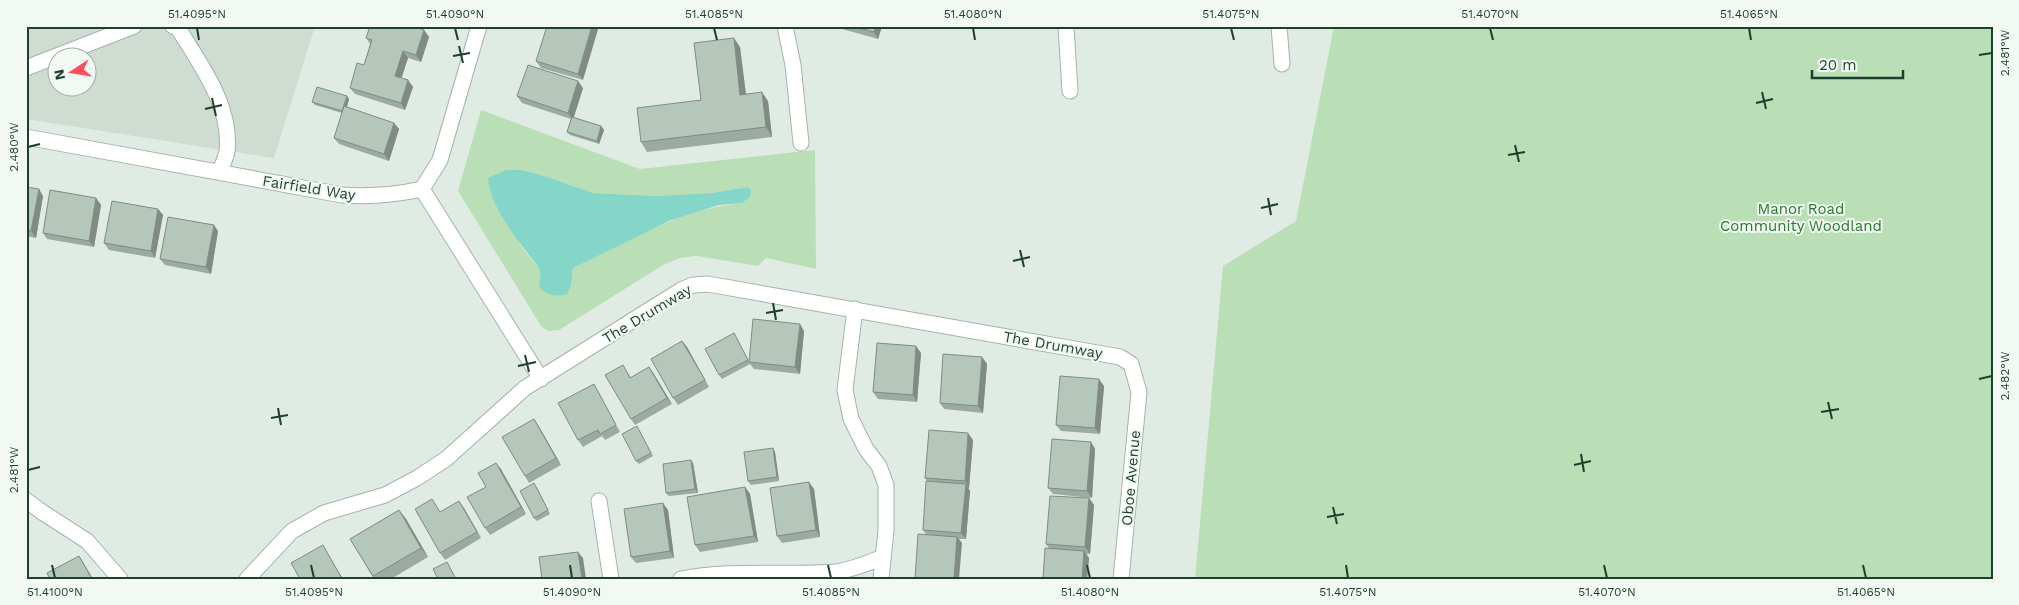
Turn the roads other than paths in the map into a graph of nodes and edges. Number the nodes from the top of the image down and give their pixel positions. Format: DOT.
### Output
graph roads {
  1 [pos="134,26"];
  2 [pos="479,26"];
  3 [pos="785,26"];
  4 [pos="1066,26"];
  5 [pos="1279,26"];
  6 [pos="178,27"];
  7 [pos="1282,64"];
  8 [pos="26,68"];
  9 [pos="1070,91"];
  10 [pos="26,137"];
  11 [pos="801,143"];
  12 [pos="219,172"];
  13 [pos="422,189"];
  14 [pos="855,309"];
  15 [pos="1136,378"];
  16 [pos="540,379"];
  17 [pos="26,500"];
  18 [pos="600,500"];
  19 [pos="883,557"];
  20 [pos="251,577"];
  21 [pos="120,579"];
  22 [pos="611,579"];
  23 [pos="681,579"];
  24 [pos="881,579"];
  25 [pos="1121,579"];
  1 -- 8 [label="street"];
  2 -- 13 [label="street"];
  3 -- 11 [label="street"];
  4 -- 9 [label="street"];
  5 -- 7 [label="street"];
  6 -- 12 [label="street"];
  10 -- 12 [label="street, Fairfield Way"];
  12 -- 13 [label="street, Fairfield Way"];
  13 -- 16 [label="street"];
  14 -- 15 [label="street, The Drumway"];
  14 -- 16 [label="street, The Drumway"];
  14 -- 19 [label="street"];
  15 -- 25 [label="street, Oboe Avenue"];
  16 -- 20 [label="street, The Drumway"];
  17 -- 21 [label="street"];
  18 -- 22 [label="street"];
  19 -- 23 [label="street"];
  19 -- 24 [label="street"];
}
